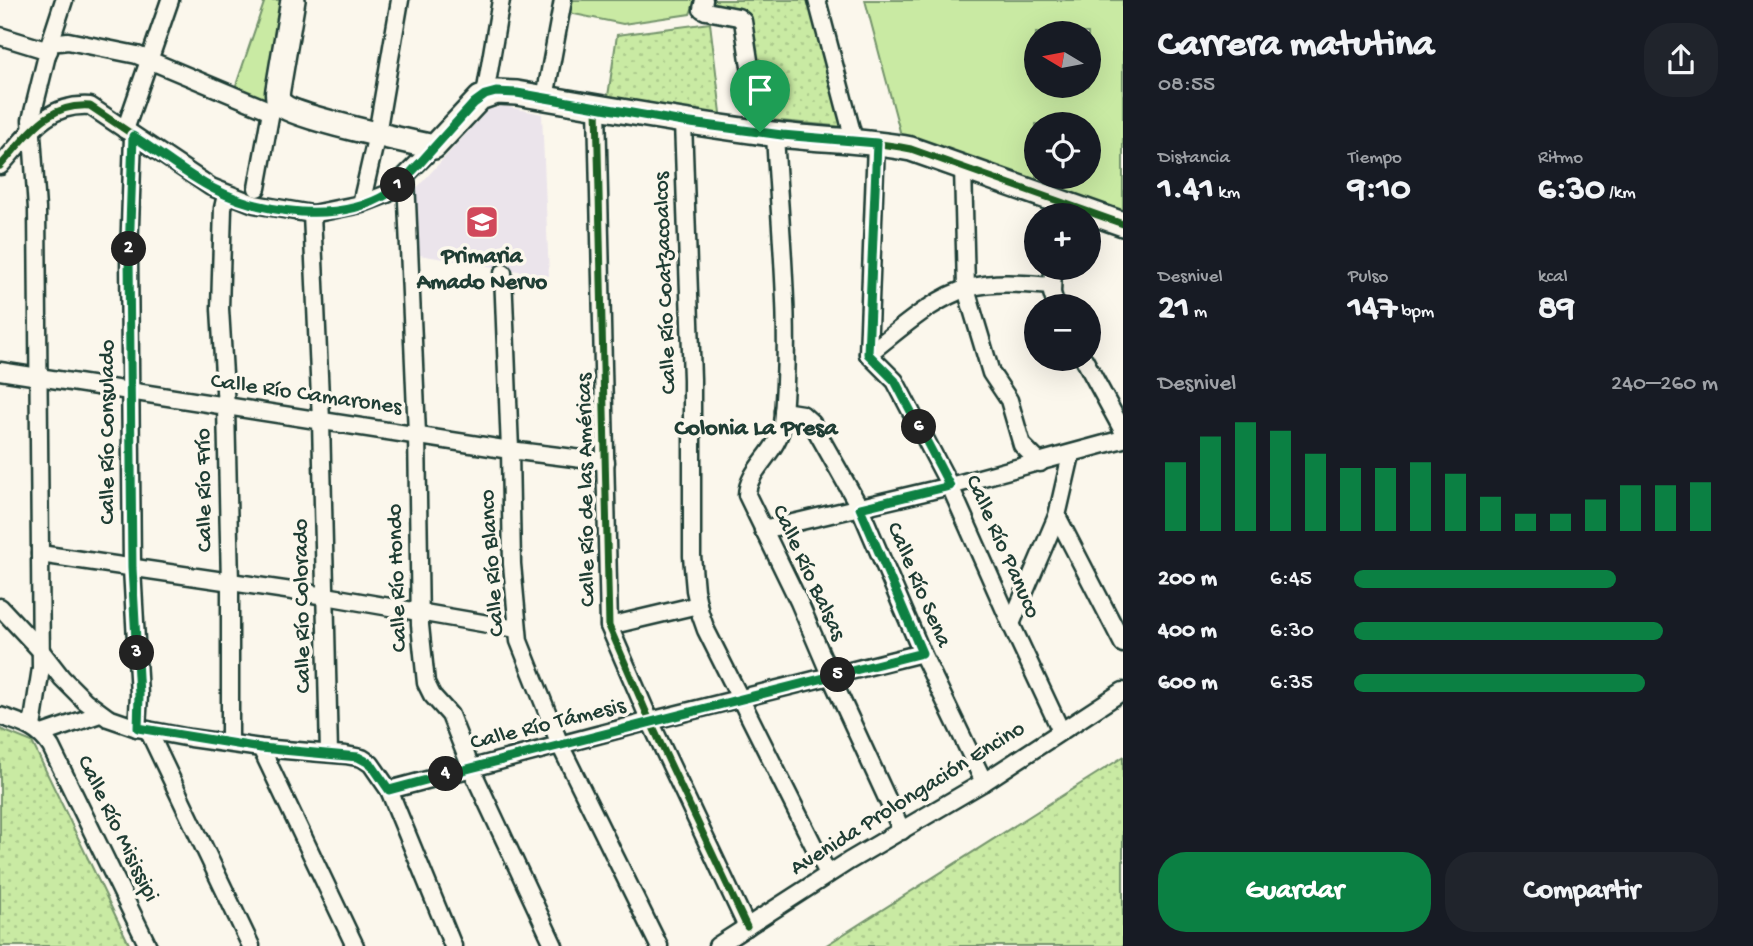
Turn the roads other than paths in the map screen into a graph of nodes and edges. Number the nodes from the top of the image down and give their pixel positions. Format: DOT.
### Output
graph roads {
  1 [pos="64,0"];
  2 [pos="170,0"];
  3 [pos="293,0"];
  4 [pos="400,0"];
  5 [pos="501,0"];
  6 [pos="563,0"];
  7 [pos="704,0"];
  8 [pos="817,0"];
  9 [pos="0,36"];
  10 [pos="49,47"];
  11 [pos="150,60"];
  12 [pos="545,98"];
  13 [pos="480,99"];
  14 [pos="597,107"];
  15 [pos="276,108"];
  16 [pos="683,122"];
  17 [pos="31,132"];
  18 [pos="129,133"];
  19 [pos="768,133"];
  20 [pos="377,134"];
  21 [pos="853,140"];
  22 [pos="877,143"];
  23 [pos="434,147"];
  24 [pos="0,166"];
  25 [pos="963,167"];
  26 [pos="406,178"];
  27 [pos="257,188"];
  28 [pos="226,195"];
  29 [pos="1060,203"];
  30 [pos="361,204"];
  31 [pos="312,214"];
  32 [pos="1101,217"];
  33 [pos="1123,224"];
  34 [pos="503,273"];
  35 [pos="1052,280"];
  36 [pos="1051,286"];
  37 [pos="966,289"];
  38 [pos="1053,294"];
  39 [pos="868,354"];
  40 [pos="0,371"];
  41 [pos="1090,371"];
  42 [pos="38,376"];
  43 [pos="131,391"];
  44 [pos="226,407"];
  45 [pos="783,411"];
  46 [pos="321,421"];
  47 [pos="1123,431"];
  48 [pos="417,434"];
  49 [pos="1123,439"];
  50 [pos="510,450"];
  51 [pos="1071,455"];
  52 [pos="606,462"];
  53 [pos="1040,463"];
  54 [pos="950,486"];
  55 [pos="860,508"];
  56 [pos="1056,516"];
  57 [pos="763,530"];
  58 [pos="40,554"];
  59 [pos="132,568"];
  60 [pos="230,583"];
  61 [pos="326,596"];
  62 [pos="698,604"];
  63 [pos="0,607"];
  64 [pos="420,613"];
  65 [pos="1011,624"];
  66 [pos="609,625"];
  67 [pos="517,629"];
  68 [pos="1123,645"];
  69 [pos="41,651"];
  70 [pos="922,653"];
  71 [pos="831,677"];
  72 [pos="1123,691"];
  73 [pos="742,700"];
  74 [pos="100,714"];
  75 [pos="0,716"];
  76 [pos="650,722"];
  77 [pos="143,729"];
  78 [pos="37,730"];
  79 [pos="1062,731"];
  80 [pos="230,743"];
  81 [pos="561,747"];
  82 [pos="261,748"];
  83 [pos="329,753"];
  84 [pos="471,768"];
  85 [pos="984,782"];
  86 [pos="389,790"];
  87 [pos="902,831"];
  88 [pos="828,874"];
  89 [pos="747,927"];
  90 [pos="148,946"];
  91 [pos="251,946"];
  92 [pos="355,946"];
  93 [pos="453,946"];
  94 [pos="554,946"];
  95 [pos="659,946"];
  96 [pos="717,946"];
  1 -- 10 [label="street"];
  2 -- 11 [label="street, Calle Río Consulado"];
  3 -- 15 [label="street"];
  4 -- 20 [label="street"];
  5 -- 13 [label="street"];
  6 -- 12 [label="street"];
  7 -- 19 [label="street"];
  8 -- 21 [label="street"];
  9 -- 10 [label="street"];
  10 -- 11 [label="street"];
  10 -- 17 [label="street"];
  11 -- 15 [label="street"];
  11 -- 18 [label="street, Calle Río Consulado"];
  12 -- 13 [label="street"];
  12 -- 14 [label="street"];
  13 -- 23 [label="street"];
  14 -- 16 [label="street"];
  14 -- 52 [label="street, Calle Río de las Américas"];
  15 -- 20 [label="street"];
  15 -- 27 [label="street"];
  16 -- 19 [label="street"];
  16 -- 62 [label="street, Calle Río Coatzacoalcos"];
  17 -- 18 [label="street"];
  17 -- 24 [label="street"];
  17 -- 42 [label="street"];
  18 -- 28 [label="street"];
  18 -- 43 [label="street, Calle Río Consulado"];
  19 -- 21 [label="street"];
  19 -- 45 [label="street"];
  20 -- 23 [label="street"];
  20 -- 30 [label="street"];
  21 -- 22 [label="street"];
  22 -- 25 [label="street"];
  22 -- 39 [label="street"];
  23 -- 26 [label="street"];
  25 -- 29 [label="street"];
  25 -- 37 [label="street"];
  26 -- 30 [label="street"];
  26 -- 48 [label="street, Calle Río Hondo"];
  28 -- 31 [label="street"];
  28 -- 44 [label="street, Calle Río Frío"];
  30 -- 31 [label="street"];
  31 -- 46 [label="street, Calle Río Colorado"];
  32 -- 33 [label="street"];
  34 -- 50 [label="street, Calle Río Blanco"];
  35 -- 36 [label="street"];
  36 -- 37 [label="street"];
  36 -- 38 [label="street"];
  37 -- 39 [label="street"];
  37 -- 53 [label="street"];
  39 -- 54 [label="street, Calle Río Panuco"];
  40 -- 42 [label="street, Calle Río Camarones"];
  41 -- 47 [label="street"];
  42 -- 43 [label="street, Calle Río Camarones"];
  42 -- 58 [label="street"];
  43 -- 44 [label="street, Calle Río Camarones"];
  43 -- 59 [label="street, Calle Río Consulado"];
  44 -- 46 [label="street, Calle Río Camarones"];
  44 -- 60 [label="street, Calle Río Frío"];
  45 -- 55 [label="street, Calle Río Sena"];
  45 -- 57 [label="street, Calle Río Balsas"];
  46 -- 48 [label="street, Calle Río Camarones"];
  46 -- 61 [label="street, Calle Río Colorado"];
  48 -- 50 [label="street, Calle Río Camarones"];
  48 -- 64 [label="street, Calle Río Hondo"];
  49 -- 51 [label="street"];
  50 -- 52 [label="street, Calle Río Camarones"];
  50 -- 67 [label="street, Calle Río Blanco"];
  51 -- 53 [label="street"];
  51 -- 56 [label="street"];
  52 -- 66 [label="street, Calle Río de las Américas"];
  53 -- 54 [label="street"];
  54 -- 55 [label="street"];
  54 -- 65 [label="street, Calle Río Panuco"];
  55 -- 57 [label="street"];
  55 -- 70 [label="street, Calle Río Sena"];
  56 -- 65 [label="street"];
  56 -- 68 [label="street"];
  57 -- 71 [label="street, Calle Río Balsas"];
  58 -- 59 [label="street"];
  58 -- 69 [label="street"];
  59 -- 60 [label="street"];
  59 -- 77 [label="street, Calle Río Consulado"];
  60 -- 61 [label="street"];
  60 -- 80 [label="street, Calle Río Frío"];
  61 -- 64 [label="street"];
  61 -- 83 [label="street, Calle Río Colorado"];
  62 -- 66 [label="street"];
  62 -- 73 [label="street, Calle Río Coatzacoalcos"];
  63 -- 69 [label="street"];
  64 -- 67 [label="street"];
  64 -- 84 [label="street, Calle Río Hondo"];
  65 -- 79 [label="street, Calle Río Panuco"];
  66 -- 76 [label="street, Calle Río de las Américas"];
  67 -- 81 [label="street, Calle Río Blanco"];
  69 -- 74 [label="street"];
  69 -- 78 [label="street"];
  70 -- 71 [label="street, Calle Río Támesis"];
  70 -- 85 [label="street, Calle Río Sena"];
  71 -- 73 [label="street, Calle Río Támesis"];
  71 -- 87 [label="street, Calle Río Balsas"];
  72 -- 79 [label="street, Avenida Prolongación Encino"];
  73 -- 76 [label="street, Calle Río Támesis"];
  73 -- 88 [label="street, Calle Río Coatzacoalcos"];
  74 -- 77 [label="street"];
  74 -- 78 [label="street, Calle Río Misissipi"];
  75 -- 78 [label="street"];
  76 -- 81 [label="street, Calle Río Támesis"];
  76 -- 89 [label="street, Calle Río de las Américas"];
  77 -- 80 [label="street"];
  77 -- 91 [label="street, Calle Río Consulado"];
  78 -- 90 [label="street, Calle Río Misissipi"];
  79 -- 85 [label="street, Avenida Prolongación Encino"];
  80 -- 82 [label="street"];
  81 -- 84 [label="street, Calle Río Támesis"];
  81 -- 95 [label="street, Calle Río Blanco"];
  82 -- 83 [label="street"];
  82 -- 92 [label="street"];
  83 -- 86 [label="street"];
  84 -- 86 [label="street, Calle Río Támesis"];
  84 -- 94 [label="street, Calle Río Hondo"];
  85 -- 87 [label="street, Avenida Prolongación Encino"];
  86 -- 93 [label="street"];
  87 -- 88 [label="street, Avenida Prolongación Encino"];
  88 -- 89 [label="street, Avenida Prolongación Encino"];
  89 -- 96 [label="street, Avenida Prolongación Encino"];
}
